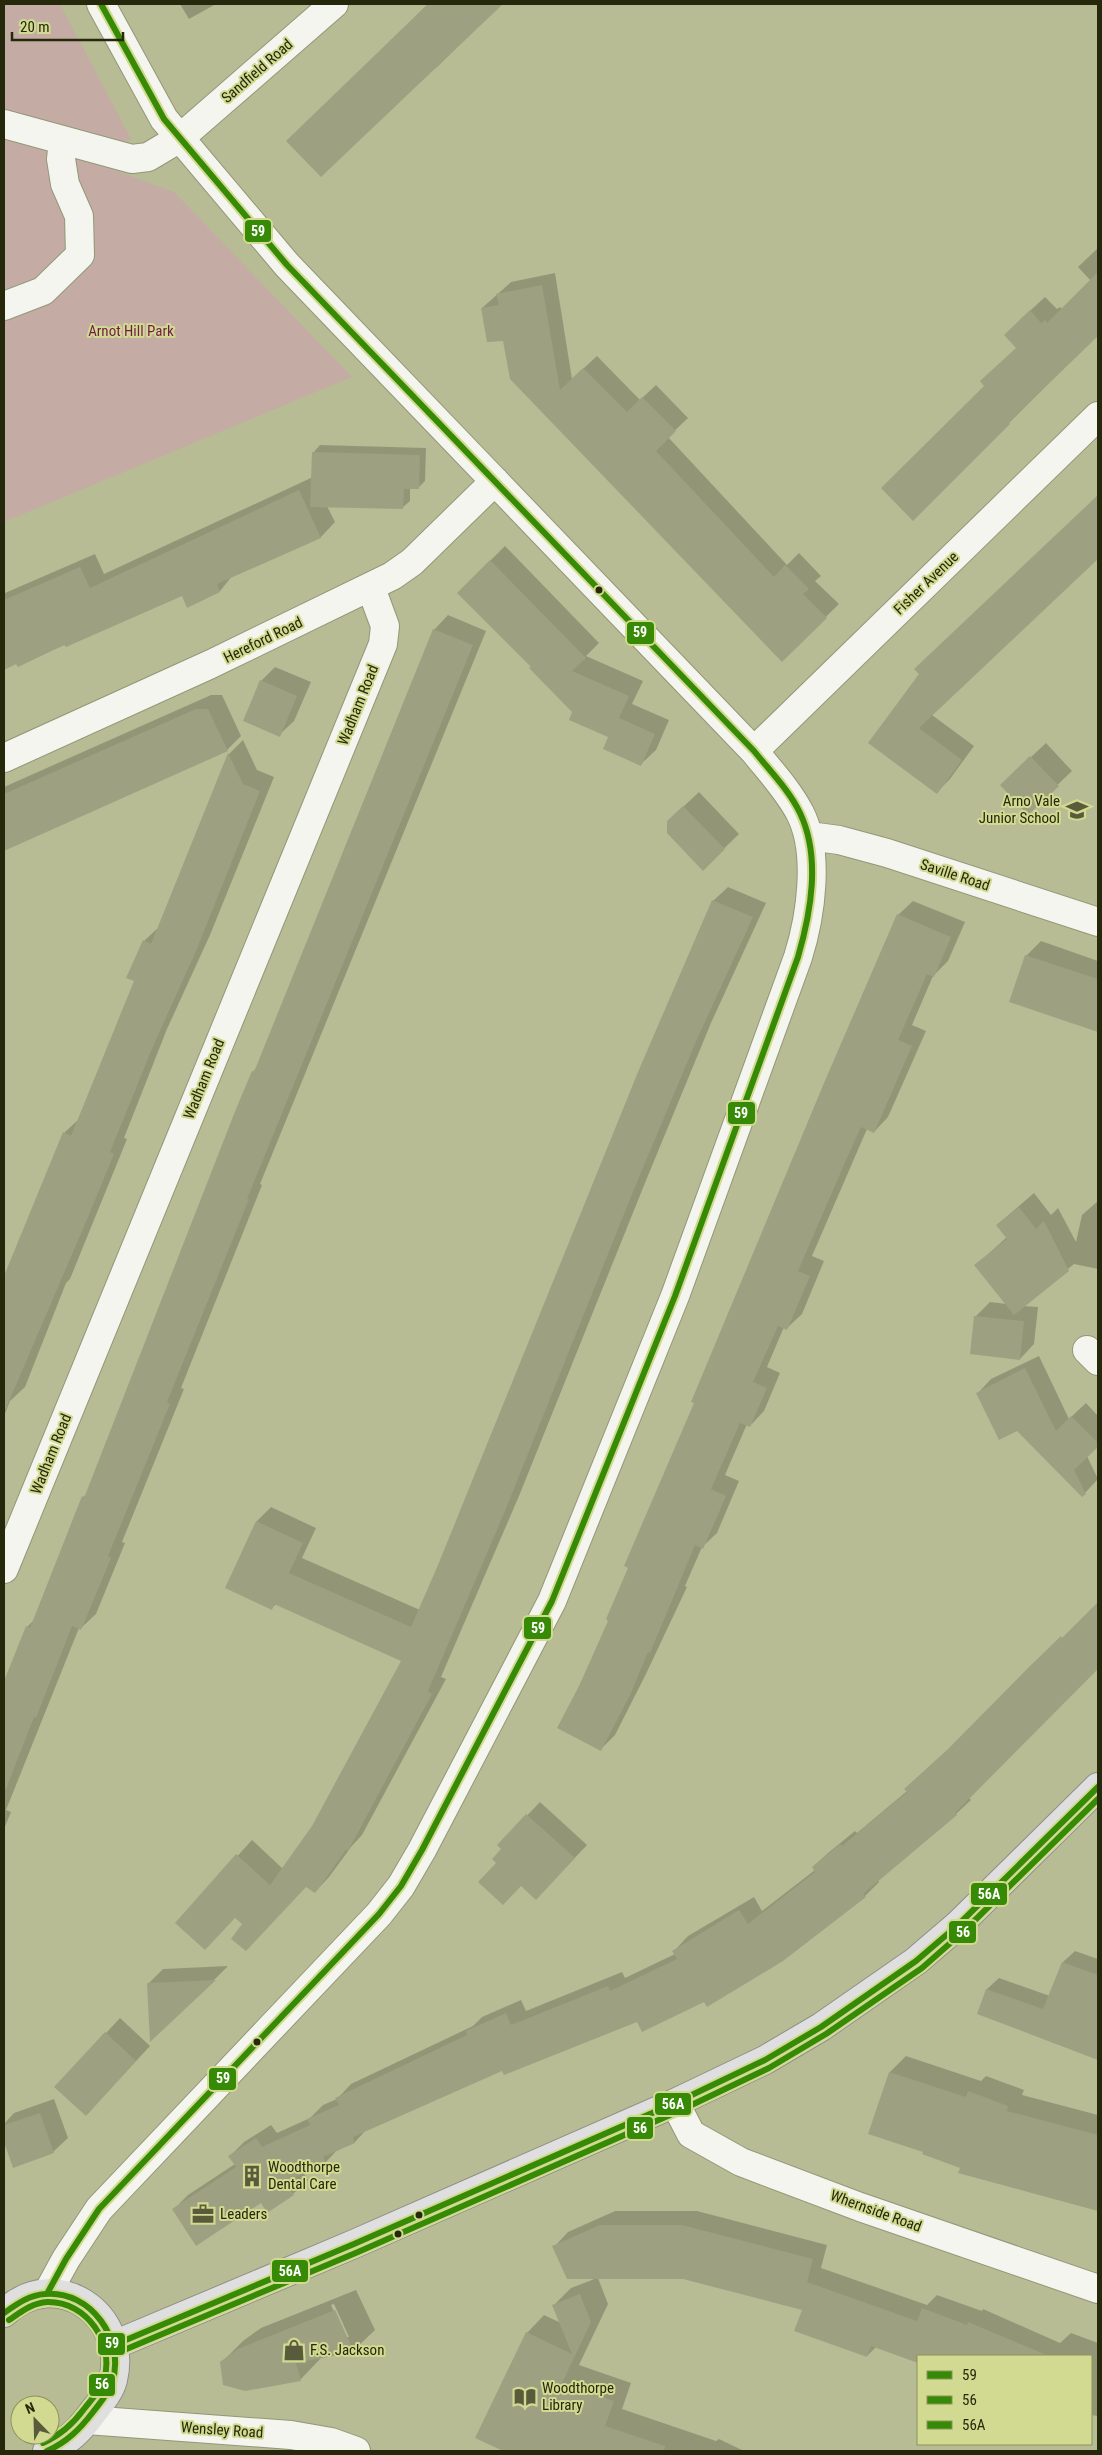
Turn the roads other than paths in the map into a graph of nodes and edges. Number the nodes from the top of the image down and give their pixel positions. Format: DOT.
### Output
graph roads {
  1 [pos="101,4"];
  2 [pos="334,4"];
  3 [pos="4,124"];
  4 [pos="180,138"];
  5 [pos="63,142"];
  6 [pos="4,306"];
  7 [pos="1098,416"];
  8 [pos="495,481"];
  9 [pos="371,588"];
  10 [pos="754,751"];
  11 [pos="4,758"];
  12 [pos="809,836"];
  13 [pos="1098,922"];
  14 [pos="4,1569"];
  15 [pos="1098,1787"];
  16 [pos="674,2103"];
  17 [pos="1098,2289"];
  18 [pos="48,2292"];
  19 [pos="6,2305"];
  20 [pos="114,2345"];
  21 [pos="87,2420"];
  22 [pos="47,2451"];
  23 [pos="356,2451"];
  1 -- 4 [label="street"];
  2 -- 4 [label="street, Sandfield Road"];
  3 -- 5 [label="street, Sandfield Road"];
  4 -- 5 [label="street, Sandfield Road"];
  4 -- 8 [label="street"];
  5 -- 6 [label="street"];
  7 -- 10 [label="street, Fisher Avenue"];
  8 -- 9 [label="street, Hereford Road"];
  8 -- 10 [label="street"];
  9 -- 11 [label="street, Hereford Road"];
  9 -- 14 [label="street, Wadham Road"];
  10 -- 12 [label="street"];
  12 -- 13 [label="street, Saville Road"];
  12 -- 18 [label="street"];
  15 -- 16 [label="main road"];
  16 -- 17 [label="street, Whernside Road"];
  16 -- 20 [label="main road"];
  18 -- 19 [label="main road"];
  18 -- 20 [label="main road"];
  20 -- 21 [label="main road"];
  21 -- 22 [label="main road"];
  21 -- 23 [label="street, Wensley Road"];
}
